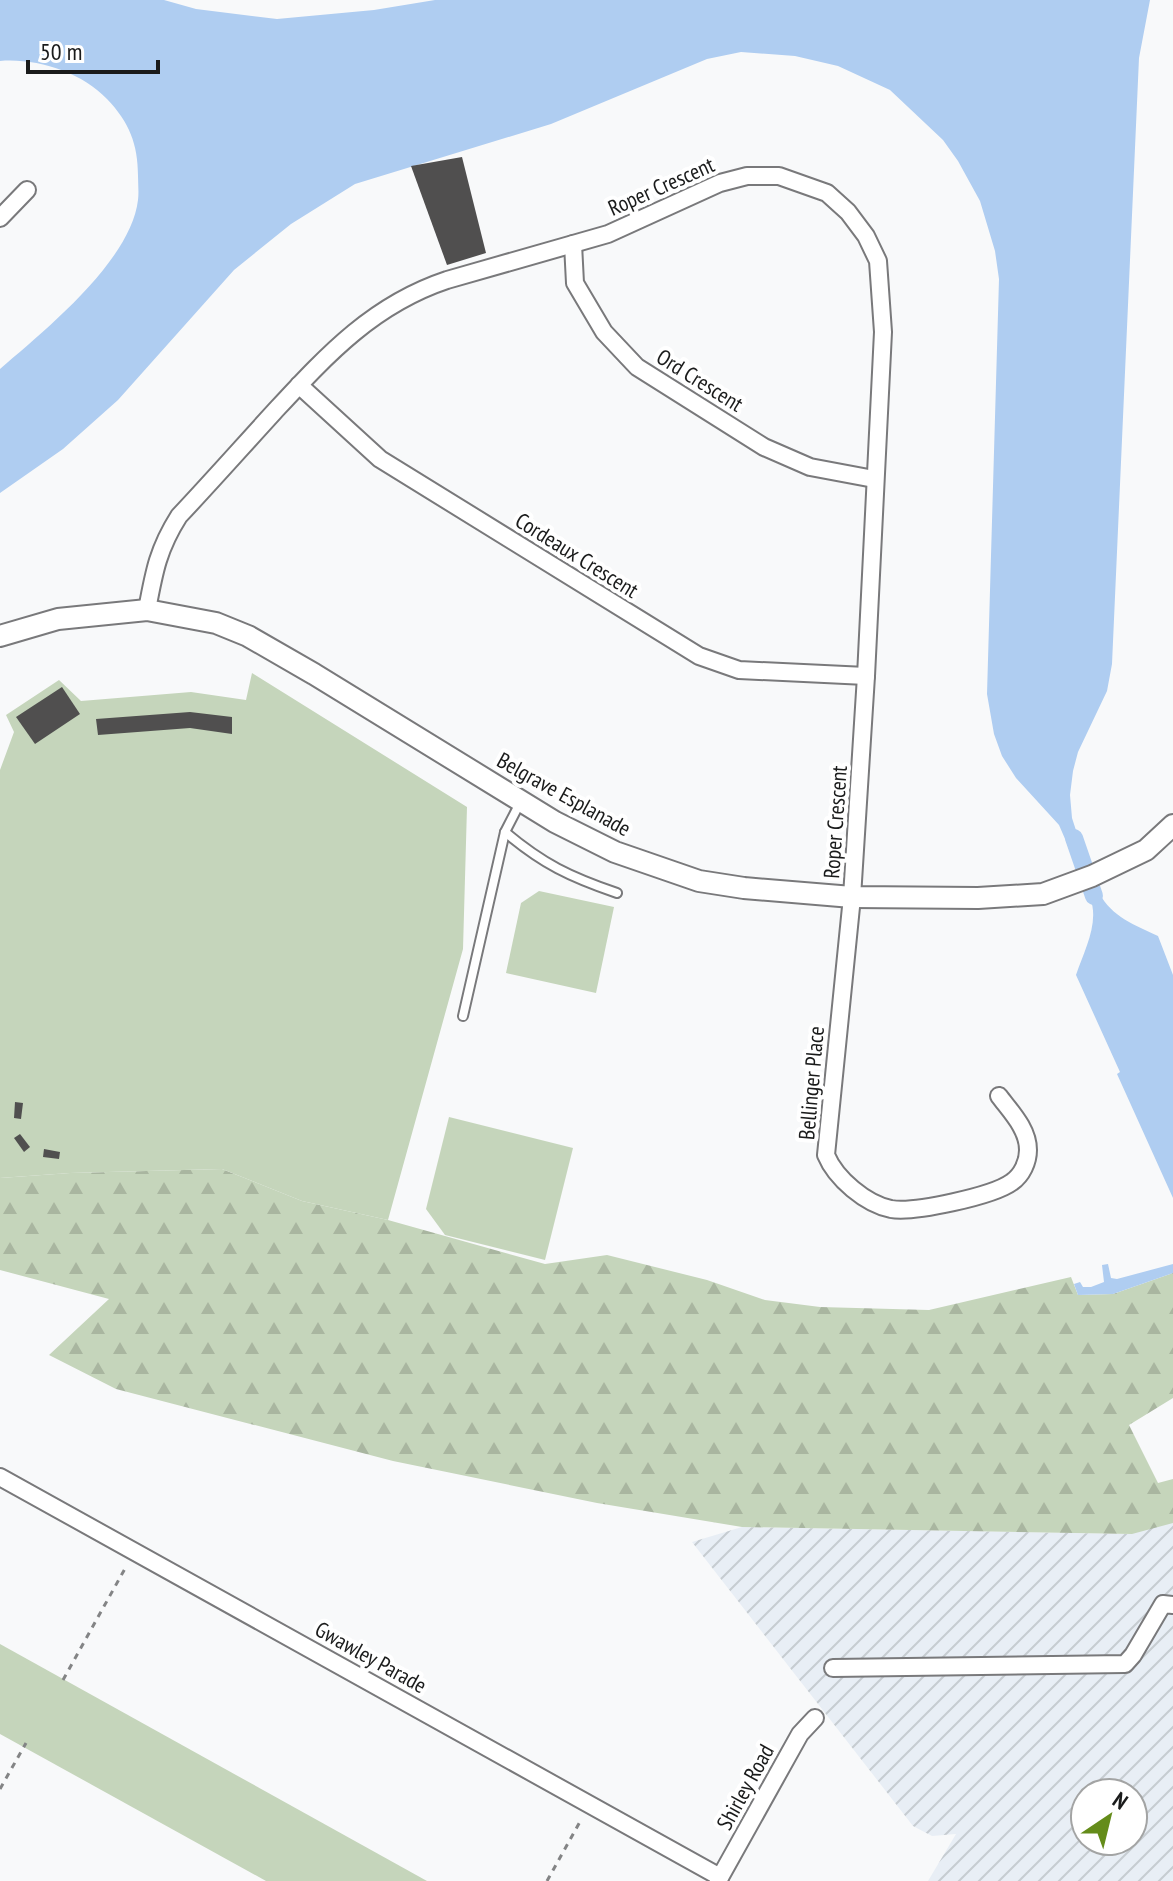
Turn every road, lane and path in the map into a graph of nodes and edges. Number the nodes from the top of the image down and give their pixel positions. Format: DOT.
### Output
graph roads {
  1 [pos="27,190"];
  2 [pos="0,218"];
  3 [pos="573,244"];
  4 [pos="299,385"];
  5 [pos="874,479"];
  6 [pos="147,610"];
  7 [pos="0,636"];
  8 [pos="866,676"];
  9 [pos="521,801"];
  10 [pos="1173,825"];
  11 [pos="505,832"];
  12 [pos="617,893"];
  13 [pos="852,897"];
  14 [pos="463,1016"];
  15 [pos="999,1096"];
  16 [pos="0,1477"];
  17 [pos="135,1552"];
  18 [pos="1173,1605"];
  19 [pos="833,1668"];
  20 [pos="63,1680"];
  21 [pos="815,1718"];
  22 [pos="26,1743"];
  23 [pos="0,1789"];
  24 [pos="590,1803"];
  25 [pos="719,1879"];
  26 [pos="547,1881"];
  1 -- 2 [label="street"];
  3 -- 4 [label="street, Roper Crescent"];
  3 -- 5 [label="street, Ord Crescent"];
  3 -- 5 [label="street, Roper Crescent"];
  4 -- 6 [label="street, Roper Crescent"];
  4 -- 8 [label="street, Cordeaux Crescent"];
  5 -- 8 [label="street, Roper Crescent"];
  6 -- 7 [label="street, Belgrave Esplanade"];
  6 -- 9 [label="street, Belgrave Esplanade"];
  8 -- 13 [label="street, Roper Crescent"];
  9 -- 11 [label="lane"];
  9 -- 13 [label="street, Belgrave Esplanade"];
  10 -- 13 [label="street, Belgrave Esplanade"];
  11 -- 12 [label="lane"];
  11 -- 14 [label="lane"];
  13 -- 15 [label="street, Bellinger Place"];
  16 -- 17 [label="street, Gwawley Parade"];
  17 -- 20 [label="path"];
  17 -- 24 [label="street, Gwawley Parade"];
  18 -- 19 [label="street"];
  21 -- 25 [label="street, Shirley Road"];
  22 -- 23 [label="path"];
  24 -- 25 [label="street, Gwawley Parade"];
  24 -- 26 [label="path"];
}
